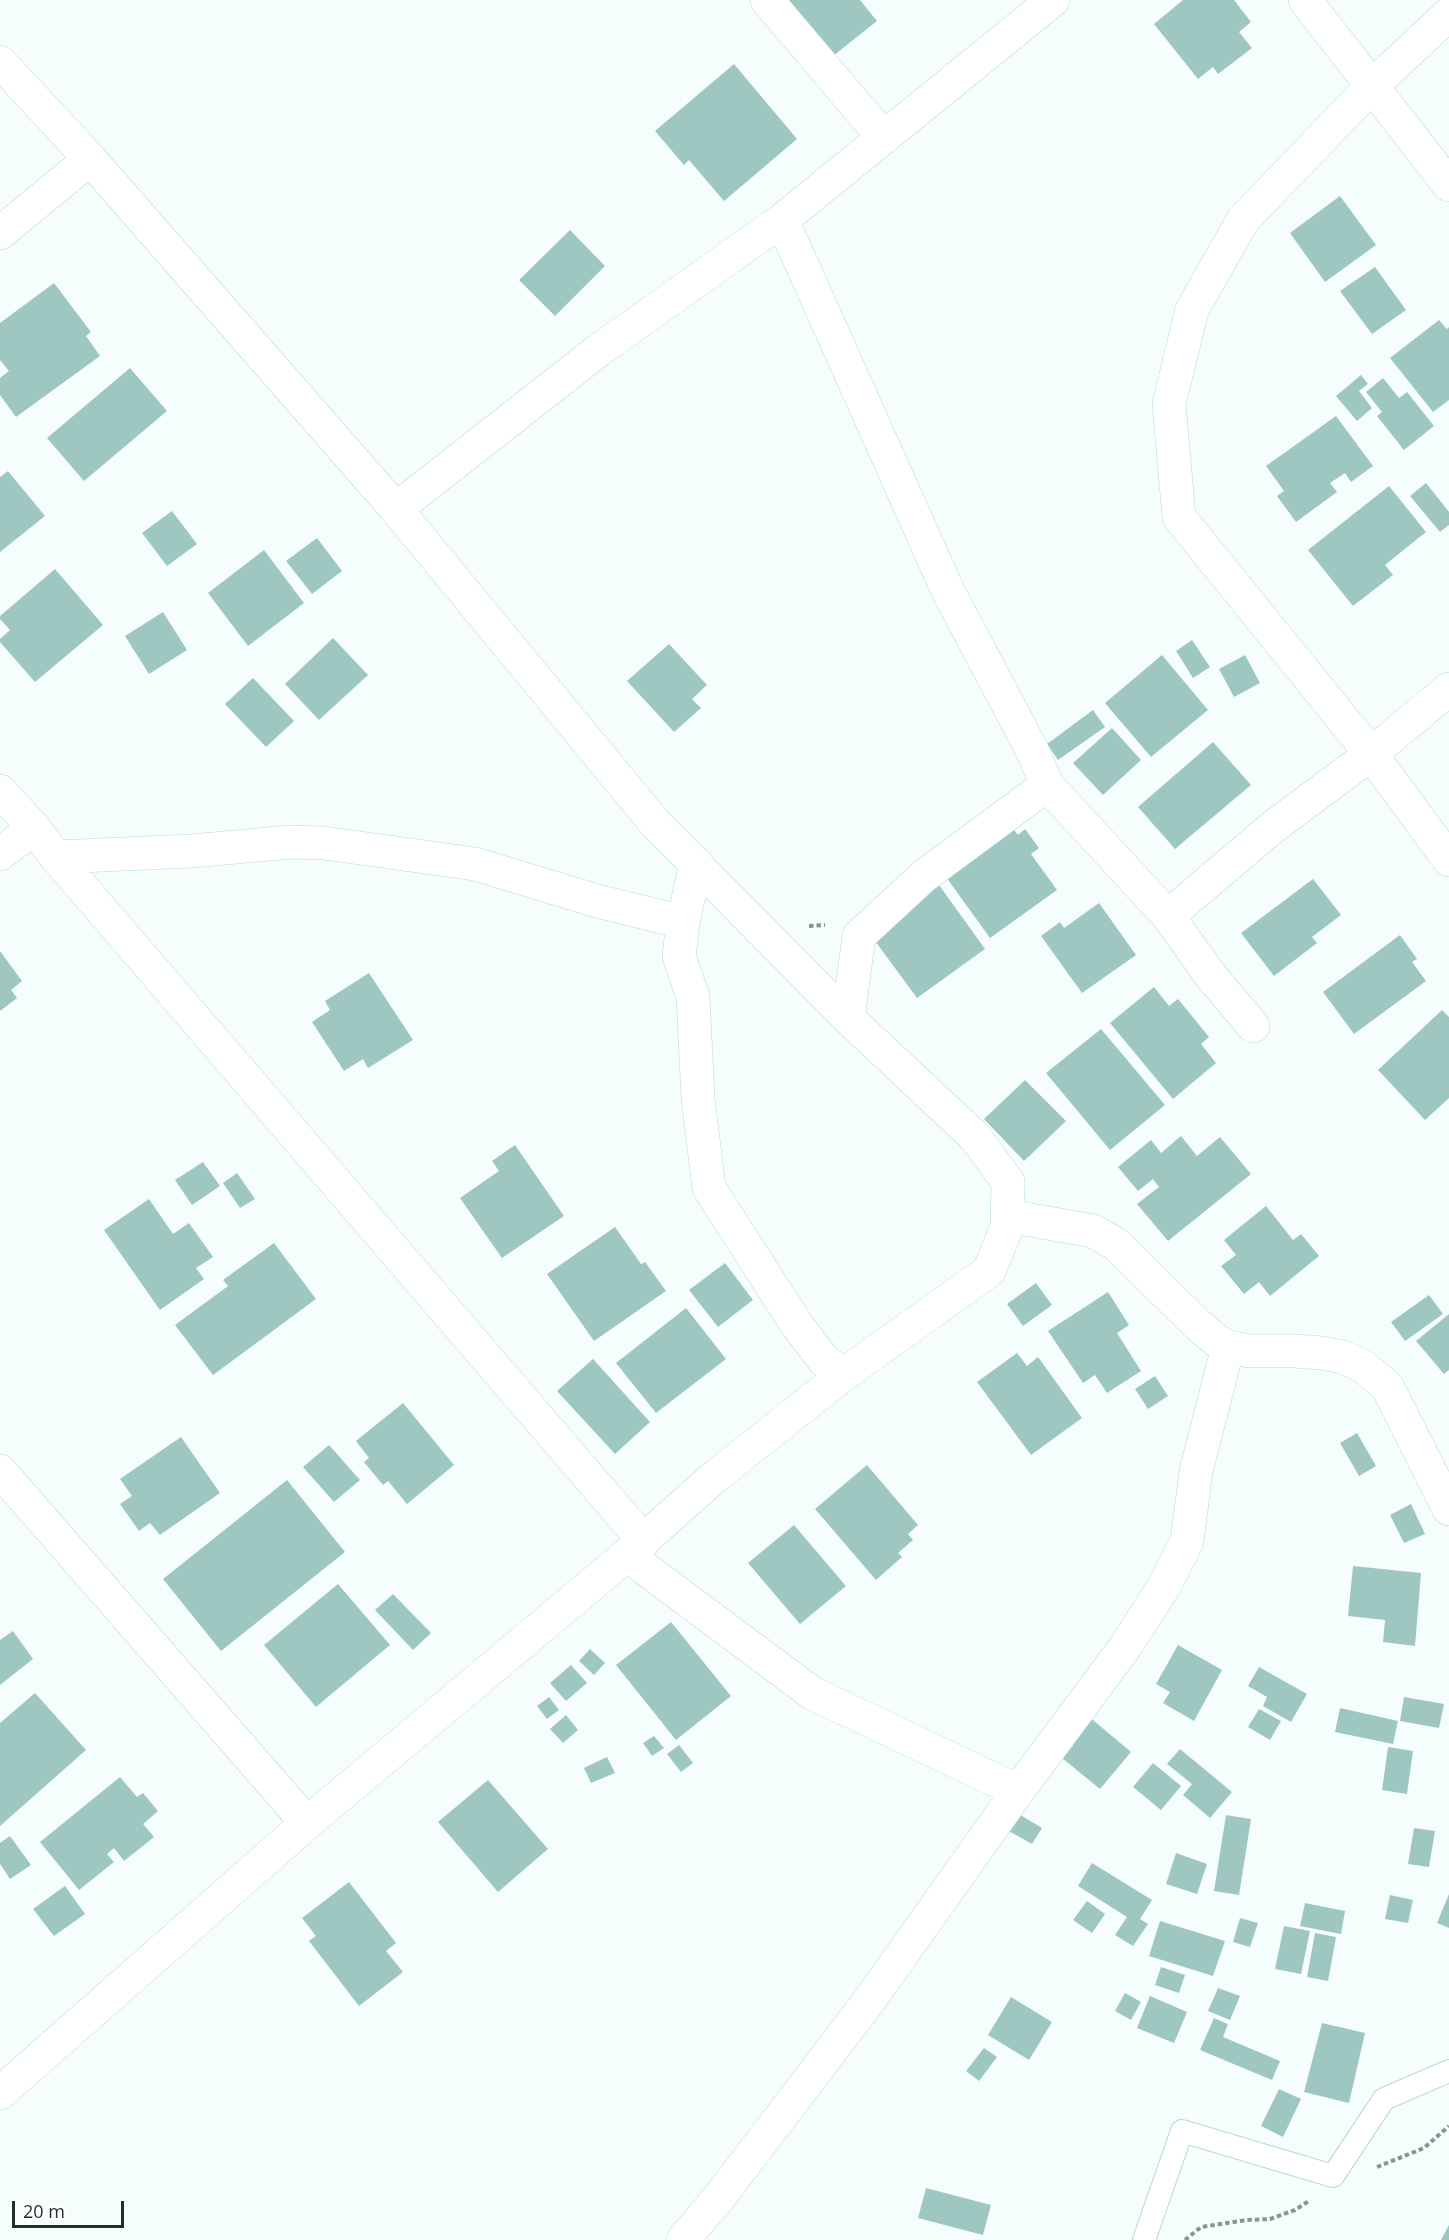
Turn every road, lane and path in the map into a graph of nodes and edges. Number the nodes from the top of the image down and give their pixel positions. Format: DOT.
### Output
graph roads {
  1 [pos="767,0"];
  2 [pos="1053,0"];
  3 [pos="1305,0"];
  4 [pos="1449,14"];
  5 [pos="0,62"];
  6 [pos="1371,87"];
  7 [pos="883,137"];
  8 [pos="90,159"];
  9 [pos="1449,185"];
  10 [pos="782,220"];
  11 [pos="0,232"];
  12 [pos="396,509"];
  13 [pos="1449,689"];
  14 [pos="1371,754"];
  15 [pos="1047,785"];
  16 [pos="0,791"];
  17 [pos="34,828"];
  18 [pos="0,854"];
  19 [pos="56,857"];
  20 [pos="1449,860"];
  21 [pos="696,863"];
  22 [pos="1167,916"];
  23 [pos="683,922"];
  24 [pos="848,1018"];
  25 [pos="1252,1026"];
  26 [pos="1008,1216"];
  27 [pos="1228,1347"];
  28 [pos="843,1375"];
  29 [pos="0,1471"];
  30 [pos="1449,1509"];
  31 [pos="636,1548"];
  32 [pos="1018,1791"];
  33 [pos="307,1823"];
  34 [pos="1449,2071"];
  35 [pos="0,2093"];
  36 [pos="683,2240"];
  37 [pos="1144,2240"];
  1 -- 7 [label="street"];
  2 -- 7 [label="street"];
  3 -- 6 [label="street"];
  4 -- 6 [label="street"];
  5 -- 8 [label="street"];
  6 -- 9 [label="street"];
  6 -- 14 [label="street"];
  7 -- 10 [label="street"];
  8 -- 11 [label="street"];
  8 -- 12 [label="street"];
  10 -- 12 [label="street"];
  10 -- 15 [label="street"];
  12 -- 21 [label="street"];
  13 -- 14 [label="street"];
  14 -- 20 [label="street"];
  14 -- 22 [label="street"];
  15 -- 22 [label="street"];
  15 -- 24 [label="street"];
  16 -- 17 [label="street"];
  17 -- 18 [label="street"];
  17 -- 19 [label="street"];
  19 -- 23 [label="street"];
  19 -- 31 [label="street"];
  21 -- 23 [label="street"];
  21 -- 24 [label="street"];
  22 -- 25 [label="street"];
  23 -- 28 [label="street"];
  24 -- 26 [label="street"];
  26 -- 27 [label="street"];
  26 -- 28 [label="street"];
  27 -- 30 [label="street"];
  27 -- 32 [label="street"];
  28 -- 31 [label="street"];
  29 -- 33 [label="street"];
  31 -- 32 [label="street"];
  31 -- 33 [label="street"];
  32 -- 36 [label="street"];
  33 -- 35 [label="street"];
  34 -- 37 [label="lane"];
}
